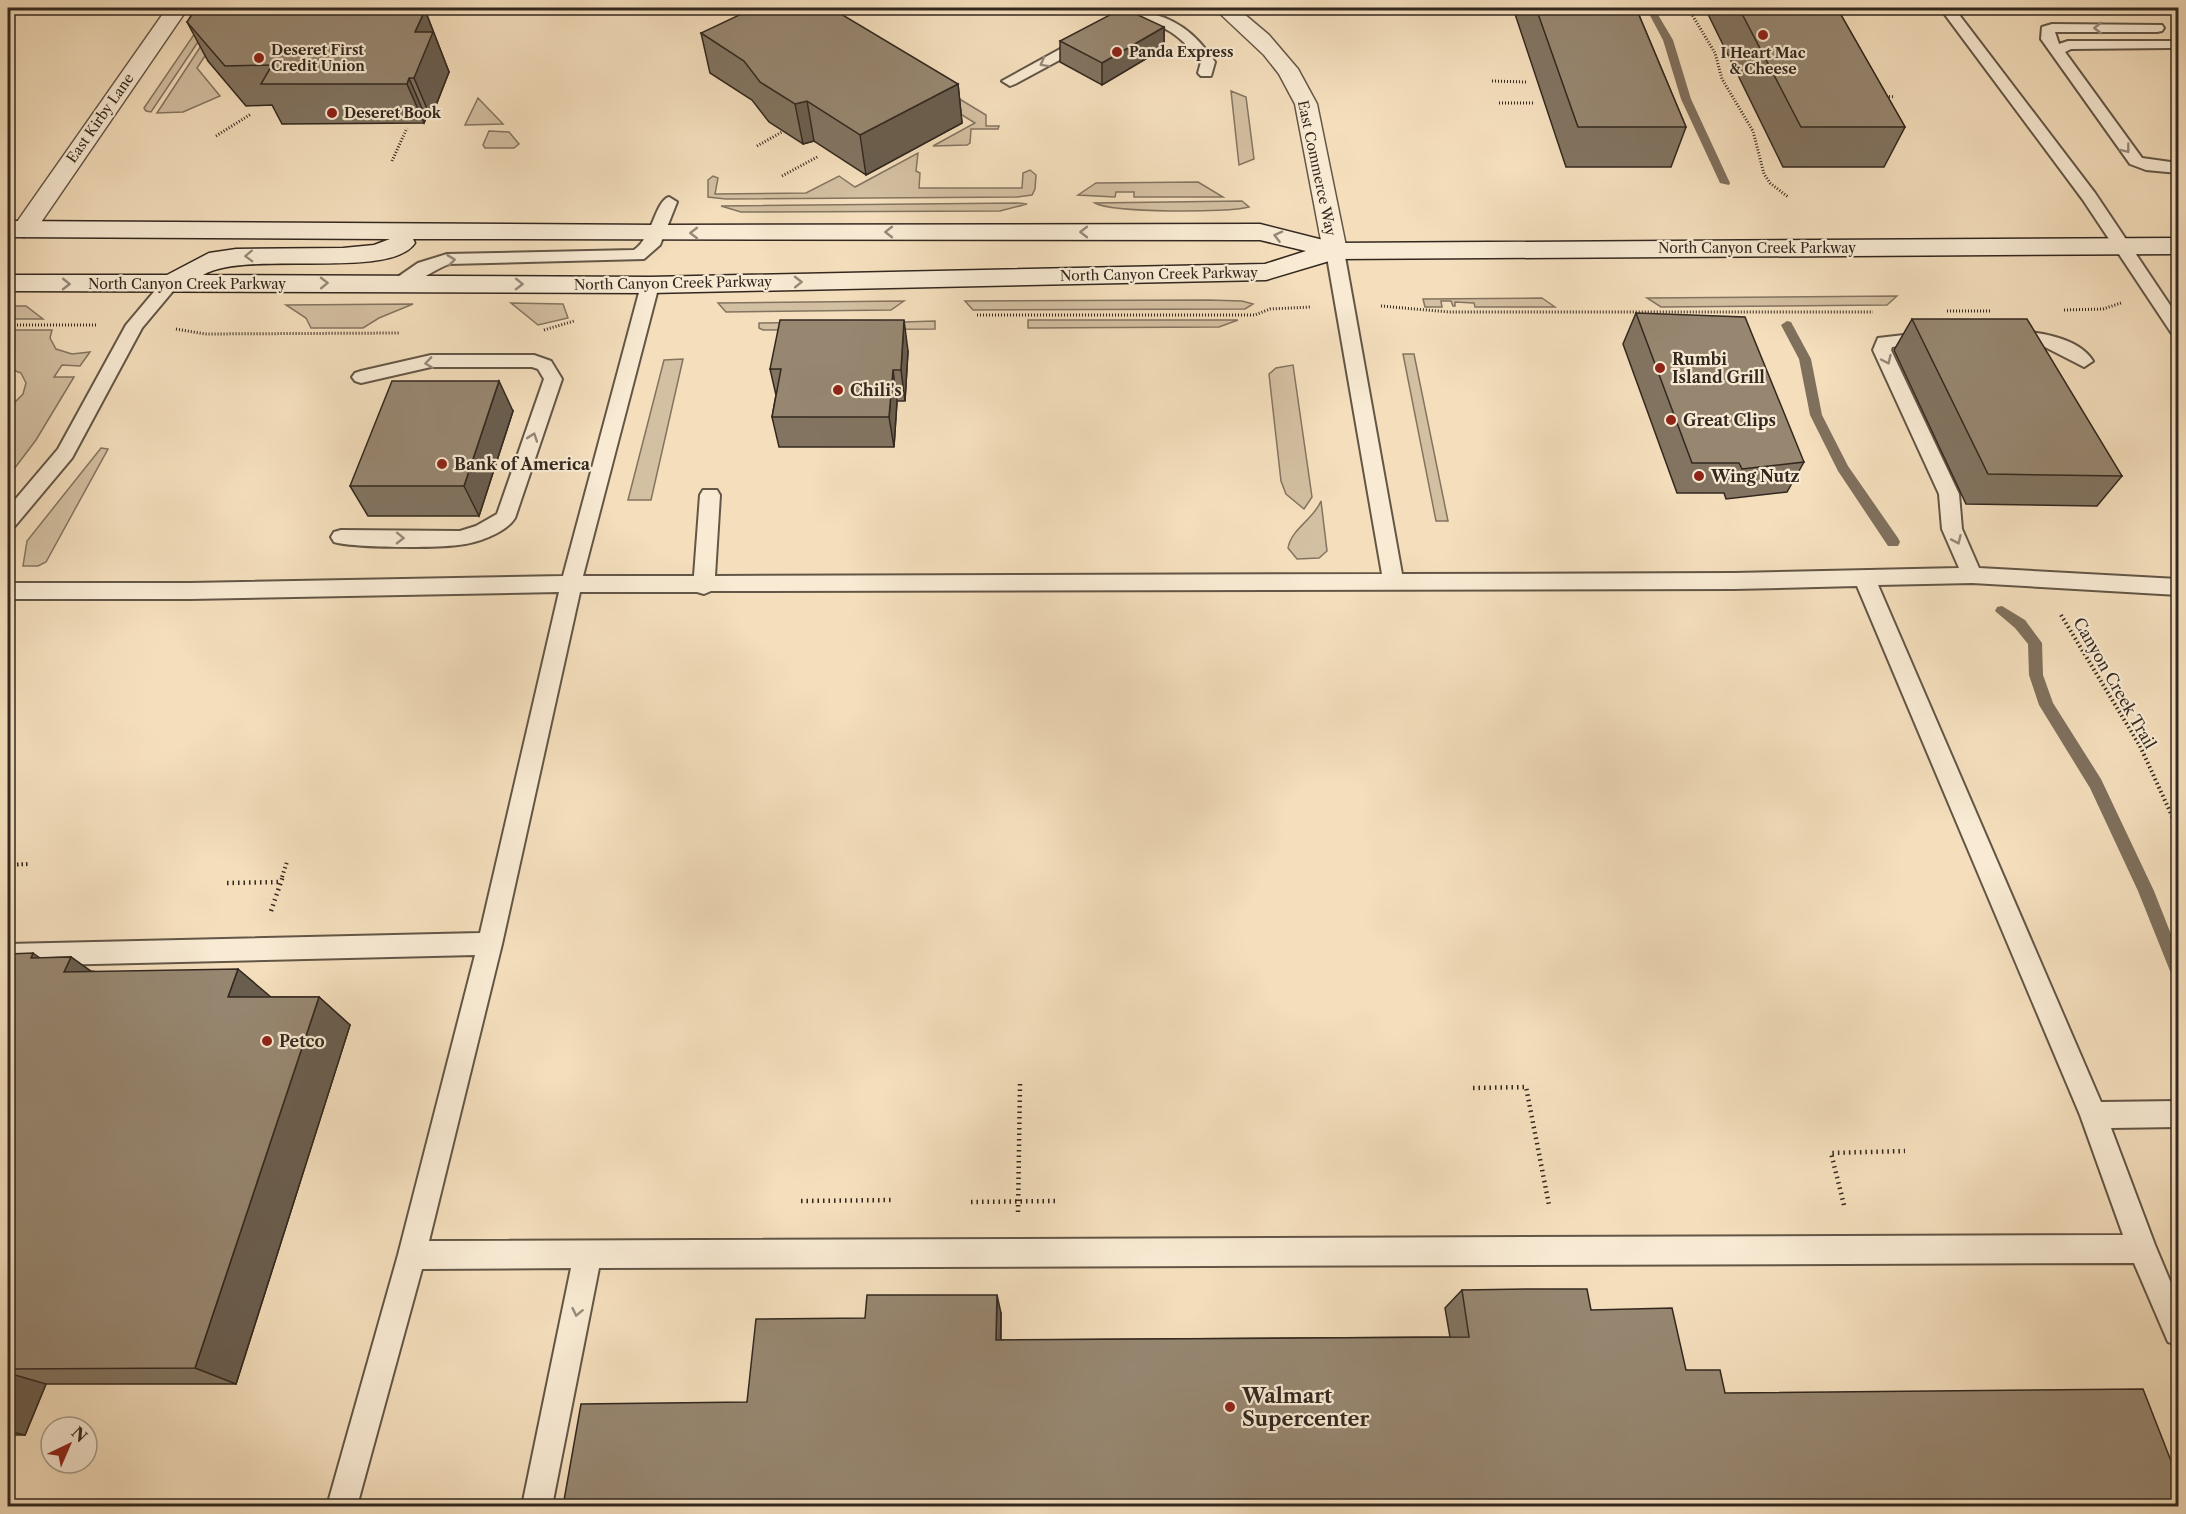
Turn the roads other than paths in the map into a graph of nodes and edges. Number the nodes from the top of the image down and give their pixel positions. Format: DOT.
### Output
graph roads {
  1 [pos="177,8"];
  2 [pos="1224,8"];
  3 [pos="1947,8"];
  4 [pos="2157,28"];
  5 [pos="2170,44"];
  6 [pos="2056,51"];
  7 [pos="1206,73"];
  8 [pos="1010,81"];
  9 [pos="2178,168"];
  10 [pos="669,202"];
  11 [pos="16,229"];
  12 [pos="429,231"];
  13 [pos="659,233"];
  14 [pos="2121,246"];
  15 [pos="2178,246"];
  16 [pos="8,249"];
  17 [pos="1335,251"];
  18 [pos="399,283"];
  19 [pos="8,284"];
  20 [pos="169,285"];
  21 [pos="650,285"];
  22 [pos="2178,330"];
  23 [pos="1987,337"];
  24 [pos="1953,338"];
  25 [pos="2084,361"];
  26 [pos="361,377"];
  27 [pos="710,495"];
  28 [pos="8,521"];
  29 [pos="341,537"];
  30 [pos="1972,575"];
  31 [pos="1865,580"];
  32 [pos="1393,581"];
  33 [pos="571,584"];
  34 [pos="704,586"];
  35 [pos="2178,587"];
  36 [pos="8,591"];
  37 [pos="490,944"];
  38 [pos="8,955"];
  39 [pos="2178,1114"];
  40 [pos="2093,1115"];
  41 [pos="2142,1249"];
  42 [pos="588,1254"];
  43 [pos="412,1255"];
  44 [pos="2178,1332"];
  45 [pos="342,1506"];
  46 [pos="537,1506"];
  1 -- 11 [label="main road, East Kirby Lane"];
  2 -- 17 [label="main road, East Commerce Way"];
  3 -- 14 [label="lane"];
  4 -- 6 [label="lane, one-way"];
  5 -- 6 [label="lane"];
  6 -- 9 [label="lane, one-way"];
  7 -- 8 [label="lane, one-way"];
  10 -- 13 [label="lane"];
  11 -- 12 [label="main road, North Canyon Creek Parkway"];
  11 -- 16 [label="main road, East Kirby Lane"];
  12 -- 13 [label="main road, North Canyon Creek Parkway"];
  12 -- 20 [label="main road, one-way"];
  17 -- 13 [label="main road, North Canyon Creek Parkway, one-way"];
  18 -- 13 [label="lane, one-way"];
  14 -- 15 [label="main road, North Canyon Creek Parkway"];
  14 -- 17 [label="main road, North Canyon Creek Parkway"];
  14 -- 22 [label="lane"];
  21 -- 17 [label="main road, North Canyon Creek Parkway, one-way"];
  17 -- 32 [label="lane"];
  20 -- 18 [label="main road, North Canyon Creek Parkway, one-way"];
  18 -- 21 [label="main road, North Canyon Creek Parkway, one-way"];
  19 -- 20 [label="main road, North Canyon Creek Parkway, one-way"];
  20 -- 28 [label="lane"];
  21 -- 33 [label="lane"];
  23 -- 25 [label="lane"];
  24 -- 30 [label="lane, one-way"];
  29 -- 26 [label="lane, one-way"];
  27 -- 34 [label="lane"];
  30 -- 31 [label="lane"];
  30 -- 35 [label="lane"];
  31 -- 32 [label="lane"];
  31 -- 40 [label="lane"];
  32 -- 34 [label="lane"];
  33 -- 34 [label="lane"];
  33 -- 36 [label="lane"];
  33 -- 37 [label="lane"];
  37 -- 38 [label="lane"];
  37 -- 43 [label="lane"];
  39 -- 40 [label="lane"];
  40 -- 41 [label="lane"];
  41 -- 42 [label="lane"];
  41 -- 44 [label="lane"];
  42 -- 43 [label="lane"];
  42 -- 46 [label="lane, one-way"];
  43 -- 45 [label="lane"];
}
